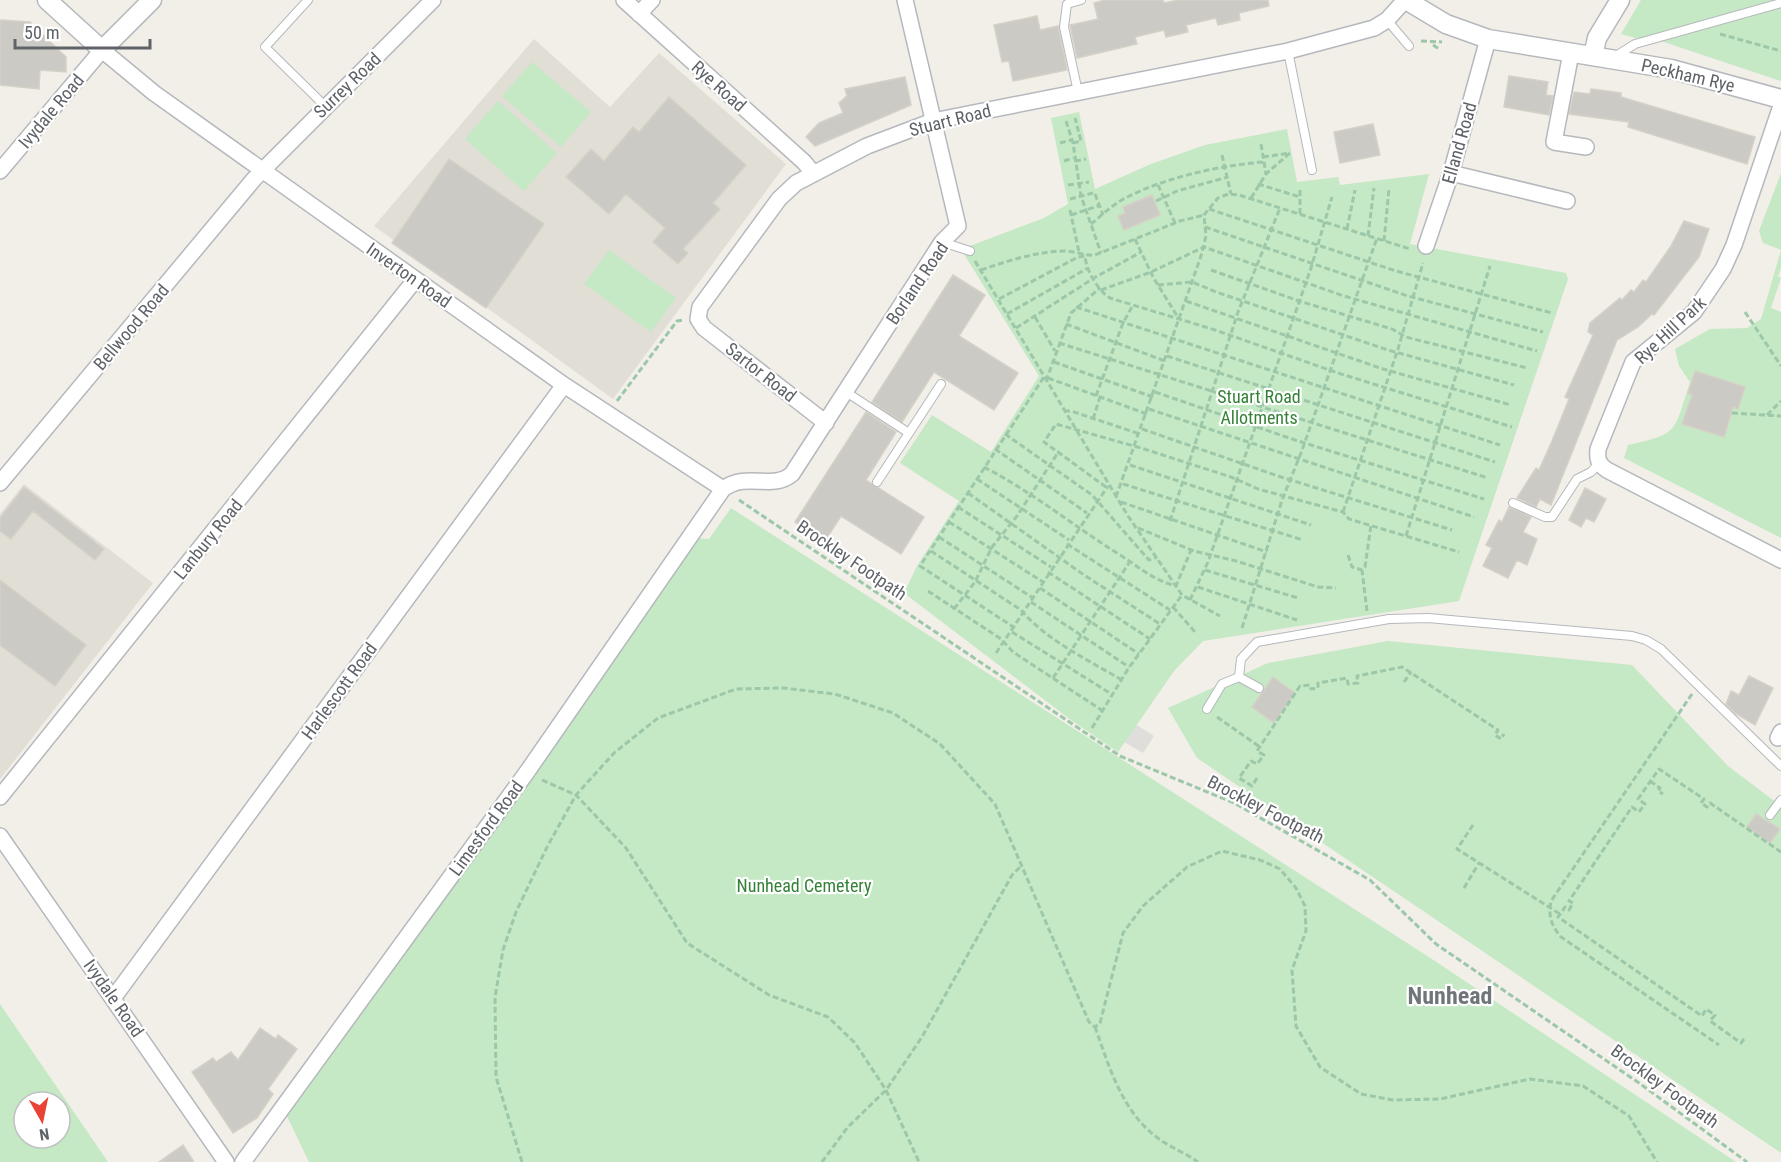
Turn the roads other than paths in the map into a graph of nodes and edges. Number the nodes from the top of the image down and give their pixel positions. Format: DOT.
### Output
graph roads {
  1 [pos="47,0"];
  2 [pos="152,0"];
  3 [pos="308,0"];
  4 [pos="433,0"];
  5 [pos="624,0"];
  6 [pos="652,0"];
  7 [pos="905,0"];
  8 [pos="1081,0"];
  9 [pos="1405,0"];
  10 [pos="1620,0"];
  11 [pos="1781,3"];
  12 [pos="639,14"];
  13 [pos="1387,20"];
  14 [pos="1488,39"];
  15 [pos="1409,46"];
  16 [pos="102,50"];
  17 [pos="1288,51"];
  18 [pos="1571,53"];
  19 [pos="1593,56"];
  20 [pos="1612,59"];
  21 [pos="1078,92"];
  22 [pos="1781,99"];
  23 [pos="325,106"];
  24 [pos="1781,106"];
  25 [pos="933,120"];
  26 [pos="1586,147"];
  27 [pos="1312,170"];
  28 [pos="0,171"];
  29 [pos="262,171"];
  30 [pos="813,173"];
  31 [pos="1451,173"];
  32 [pos="1567,201"];
  33 [pos="942,242"];
  34 [pos="1426,250"];
  35 [pos="970,251"];
  36 [pos="415,280"];
  37 [pos="698,319"];
  38 [pos="941,384"];
  39 [pos="564,385"];
  40 [pos="846,392"];
  41 [pos="826,423"];
  42 [pos="909,433"];
  43 [pos="1599,463"];
  44 [pos="877,482"];
  45 [pos="0,483"];
  46 [pos="723,489"];
  47 [pos="1514,503"];
  48 [pos="1781,560"];
  49 [pos="1239,677"];
  50 [pos="1259,688"];
  51 [pos="1210,711"];
  52 [pos="1781,766"];
  53 [pos="0,797"];
  54 [pos="1781,800"];
  55 [pos="1770,815"];
  56 [pos="0,836"];
  57 [pos="114,997"];
  58 [pos="226,1162"];
  59 [pos="243,1162"];
  1 -- 16 [label="street"];
  2 -- 16 [label="street, Ivydale Road"];
  3 -- 23 [label="lane"];
  4 -- 23 [label="street, Surrey Road"];
  5 -- 12 [label="street, Rye Road"];
  6 -- 12 [label="street"];
  7 -- 25 [label="street, Borland Road"];
  8 -- 21 [label="lane"];
  9 -- 13 [label="street, Stuart Road"];
  9 -- 14 [label="street, Peckham Rye"];
  10 -- 19 [label="street"];
  11 -- 20 [label="lane"];
  12 -- 30 [label="street, Rye Road"];
  13 -- 15 [label="lane"];
  13 -- 17 [label="street, Stuart Road"];
  14 -- 18 [label="street, Peckham Rye"];
  14 -- 31 [label="street, Elland Road"];
  16 -- 28 [label="street, Ivydale Road"];
  16 -- 29 [label="street, Inverton Road"];
  17 -- 21 [label="street, Stuart Road"];
  17 -- 27 [label="lane"];
  18 -- 19 [label="street, Peckham Rye"];
  18 -- 26 [label="street"];
  19 -- 20 [label="street, Peckham Rye"];
  20 -- 22 [label="street, Peckham Rye"];
  21 -- 25 [label="street, Stuart Road"];
  23 -- 29 [label="street, Surrey Road"];
  24 -- 43 [label="street, Rye Hill Park"];
  25 -- 30 [label="street, Stuart Road"];
  25 -- 33 [label="street, Borland Road"];
  29 -- 36 [label="street, Inverton Road"];
  29 -- 45 [label="street, Bellwood Road"];
  30 -- 37 [label="street, Stuart Road"];
  31 -- 32 [label="street"];
  31 -- 34 [label="street, Elland Road"];
  33 -- 35 [label="lane"];
  33 -- 40 [label="street, Borland Road"];
  36 -- 39 [label="street, Inverton Road"];
  36 -- 53 [label="street, Lanbury Road"];
  37 -- 41 [label="street, Sartor Road"];
  38 -- 42 [label="lane"];
  39 -- 46 [label="street, Inverton Road"];
  39 -- 57 [label="street, Harlescott Road"];
  40 -- 41 [label="street, Borland Road"];
  40 -- 42 [label="lane"];
  41 -- 46 [label="street, Borland Road"];
  42 -- 44 [label="lane"];
  43 -- 47 [label="lane"];
  43 -- 48 [label="street"];
  46 -- 59 [label="street, Limesford Road"];
  49 -- 50 [label="lane"];
  49 -- 51 [label="lane"];
  49 -- 52 [label="lane"];
  54 -- 55 [label="lane"];
  56 -- 57 [label="street, Ivydale Road"];
  57 -- 58 [label="street, Ivydale Road"];
}
